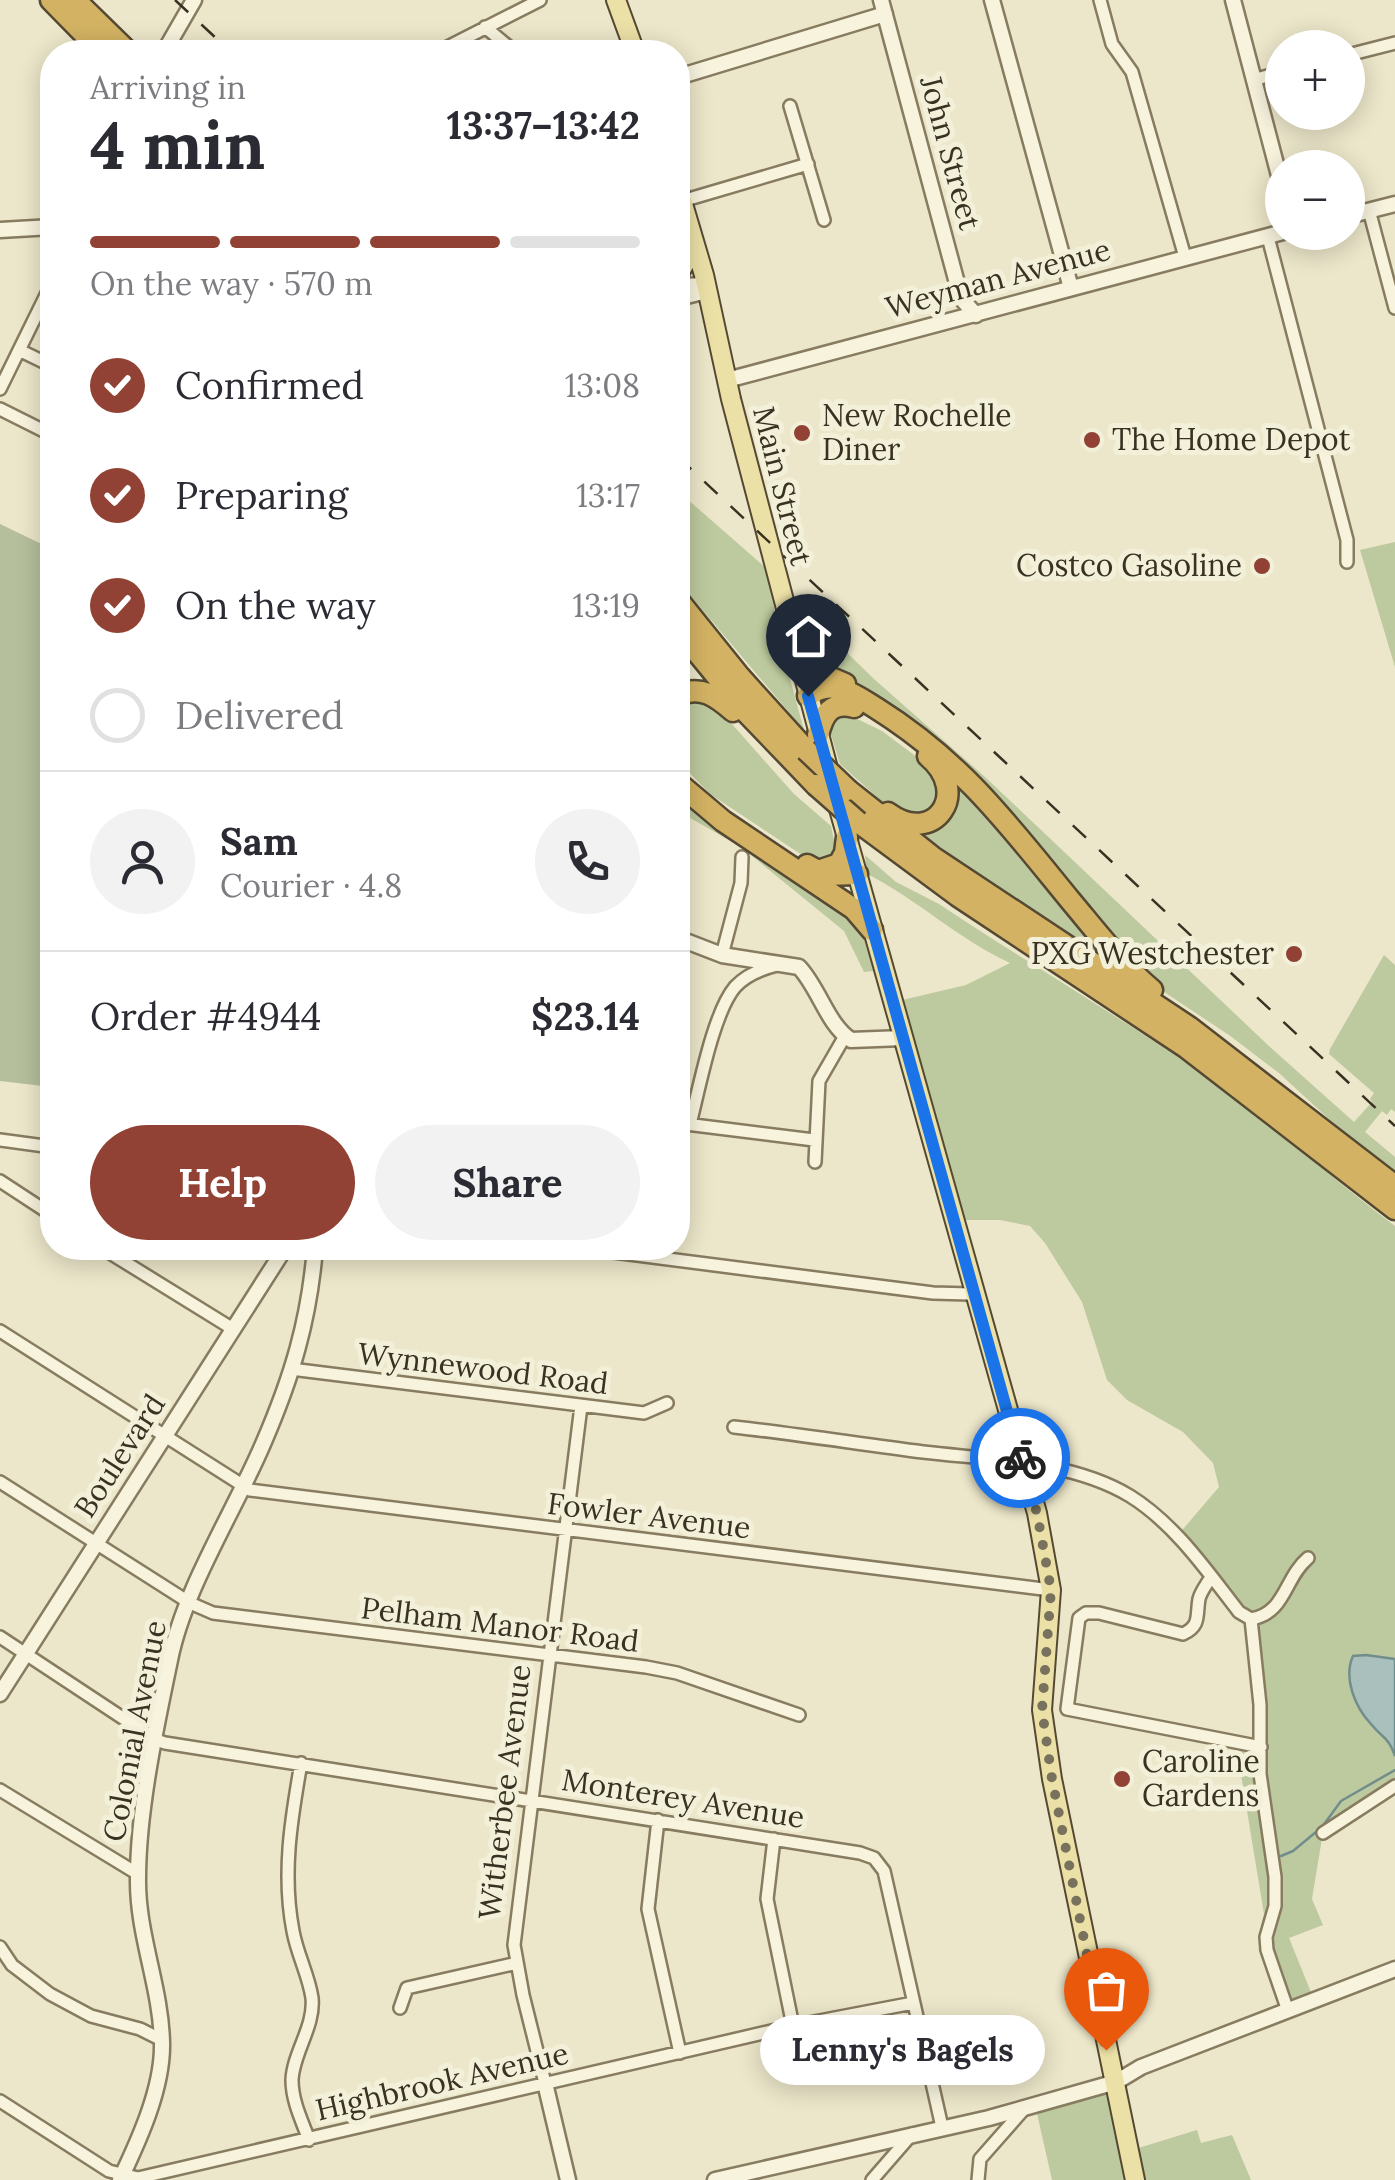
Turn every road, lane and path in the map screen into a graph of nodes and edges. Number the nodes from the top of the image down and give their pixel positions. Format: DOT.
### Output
graph roads {
  1 [pos="51,0"];
  2 [pos="75,0"];
  3 [pos="194,0"];
  4 [pos="540,0"];
  5 [pos="616,0"];
  6 [pos="992,0"];
  7 [pos="1100,0"];
  8 [pos="1233,0"];
  9 [pos="883,7"];
  10 [pos="485,27"];
  11 [pos="90,40"];
  12 [pos="116,40"];
  13 [pos="171,40"];
  14 [pos="461,40"];
  15 [pos="501,40"];
  16 [pos="631,40"];
  17 [pos="1395,43"];
  18 [pos="1365,51"];
  19 [pos="690,74"];
  20 [pos="1265,77"];
  21 [pos="1253,80"];
  22 [pos="790,106"];
  23 [pos="1272,150"];
  24 [pos="808,164"];
  25 [pos="690,200"];
  26 [pos="1395,204"];
  27 [pos="1369,210"];
  28 [pos="1365,211"];
  29 [pos="824,220"];
  30 [pos="40,228"];
  31 [pos="690,228"];
  32 [pos="0,230"];
  33 [pos="1265,237"];
  34 [pos="1279,250"];
  35 [pos="1185,256"];
  36 [pos="690,286"];
  37 [pos="1070,288"];
  38 [pos="707,291"];
  39 [pos="690,295"];
  40 [pos="40,307"];
  41 [pos="1395,308"];
  42 [pos="976,315"];
  43 [pos="19,350"];
  44 [pos="40,360"];
  45 [pos="727,380"];
  46 [pos="0,389"];
  47 [pos="0,409"];
  48 [pos="40,428"];
  49 [pos="1347,562"];
  50 [pos="690,615"];
  51 [pos="690,640"];
  52 [pos="794,645"];
  53 [pos="690,691"];
  54 [pos="808,696"];
  55 [pos="854,707"];
  56 [pos="895,720"];
  57 [pos="806,749"];
  58 [pos="690,779"];
  59 [pos="690,793"];
  60 [pos="852,793"];
  61 [pos="852,830"];
  62 [pos="742,857"];
  63 [pos="811,874"];
  64 [pos="858,879"];
  65 [pos="872,930"];
  66 [pos="690,942"];
  67 [pos="730,956"];
  68 [pos="786,963"];
  69 [pos="740,982"];
  70 [pos="845,1036"];
  71 [pos="903,1038"];
  72 [pos="1271,1088"];
  73 [pos="690,1106"];
  74 [pos="690,1125"];
  75 [pos="1315,1133"];
  76 [pos="0,1140"];
  77 [pos="814,1140"];
  78 [pos="40,1145"];
  79 [pos="815,1162"];
  80 [pos="1359,1169"];
  81 [pos="0,1181"];
  82 [pos="1395,1186"];
  83 [pos="40,1207"];
  84 [pos="1395,1209"];
  85 [pos="121,1260"];
  86 [pos="276,1260"];
  87 [pos="314,1260"];
  88 [pos="676,1260"];
  89 [pos="974,1291"];
  90 [pos="233,1329"];
  91 [pos="0,1331"];
  92 [pos="291,1369"];
  93 [pos="667,1404"];
  94 [pos="581,1406"];
  95 [pos="734,1427"];
  96 [pos="166,1436"];
  97 [pos="1022,1464"];
  98 [pos="0,1482"];
  99 [pos="242,1484"];
  100 [pos="566,1530"];
  101 [pos="96,1543"];
  102 [pos="1308,1558"];
  103 [pos="1211,1577"];
  104 [pos="1051,1590"];
  105 [pos="190,1603"];
  106 [pos="1250,1619"];
  107 [pos="0,1637"];
  108 [pos="26,1654"];
  109 [pos="549,1658"];
  110 [pos="0,1694"];
  111 [pos="799,1716"];
  112 [pos="156,1740"];
  113 [pos="1261,1747"];
  114 [pos="300,1763"];
  115 [pos="1395,1786"];
  116 [pos="0,1790"];
  117 [pos="531,1800"];
  118 [pos="658,1820"];
  119 [pos="1323,1833"];
  120 [pos="774,1840"];
  121 [pos="138,1874"];
  122 [pos="0,1947"];
  123 [pos="516,1963"];
  124 [pos="1395,1968"];
  125 [pos="913,2003"];
  126 [pos="400,2008"];
  127 [pos="1288,2011"];
  128 [pos="793,2026"];
  129 [pos="162,2040"];
  130 [pos="680,2053"];
  131 [pos="1116,2082"];
  132 [pos="545,2083"];
  133 [pos="0,2101"];
  134 [pos="1024,2108"];
  135 [pos="942,2127"];
  136 [pos="914,2133"];
  137 [pos="309,2140"];
  138 [pos="121,2178"];
  139 [pos="568,2180"];
  140 [pos="714,2180"];
  141 [pos="872,2180"];
  142 [pos="978,2180"];
  143 [pos="1135,2180"];
  1 -- 11 [label="highway"];
  2 -- 12 [label="highway"];
  3 -- 13 [label="street"];
  4 -- 10 [label="street"];
  5 -- 16 [label="main road"];
  6 -- 37 [label="street"];
  7 -- 35 [label="street"];
  8 -- 21 [label="street"];
  9 -- 19 [label="street"];
  9 -- 42 [label="street, John Street"];
  10 -- 14 [label="street"];
  10 -- 15 [label="street"];
  17 -- 18 [label="street"];
  20 -- 21 [label="street"];
  21 -- 23 [label="street"];
  22 -- 24 [label="street"];
  24 -- 25 [label="street"];
  24 -- 29 [label="street"];
  26 -- 27 [label="street"];
  27 -- 28 [label="street"];
  27 -- 41 [label="street"];
  30 -- 32 [label="street"];
  31 -- 38 [label="main road, Main Street"];
  33 -- 35 [label="street, Weyman Avenue"];
  34 -- 49 [label="street"];
  35 -- 37 [label="street, Weyman Avenue"];
  36 -- 38 [label="street"];
  37 -- 42 [label="street, Weyman Avenue"];
  38 -- 39 [label="street"];
  38 -- 45 [label="main road, Main Street"];
  40 -- 43 [label="street"];
  42 -- 45 [label="street, Weyman Avenue"];
  43 -- 44 [label="street"];
  43 -- 46 [label="street"];
  45 -- 52 [label="main road, Main Street"];
  47 -- 48 [label="street"];
  50 -- 57 [label="highway"];
  51 -- 57 [label="highway"];
  52 -- 54 [label="main road, Main Street"];
  52 -- 56 [label="highway"];
  53 -- 57 [label="highway"];
  54 -- 55 [label="highway"];
  54 -- 56 [label="highway"];
  54 -- 57 [label="main road, Main Street"];
  55 -- 57 [label="highway"];
  55 -- 60 [label="highway"];
  56 -- 72 [label="highway"];
  57 -- 60 [label="highway, bridge"];
  57 -- 61 [label="main road, Main Street"];
  57 -- 61 [label="highway, bridge"];
  58 -- 63 [label="highway"];
  59 -- 63 [label="highway"];
  60 -- 72 [label="highway"];
  61 -- 63 [label="highway"];
  61 -- 64 [label="main road, Main Street"];
  61 -- 75 [label="highway"];
  62 -- 67 [label="street"];
  63 -- 64 [label="highway"];
  63 -- 65 [label="highway"];
  64 -- 65 [label="main road, Main Street"];
  65 -- 71 [label="main road, Main Street"];
  66 -- 67 [label="street"];
  67 -- 68 [label="street"];
  67 -- 69 [label="street"];
  68 -- 69 [label="street"];
  68 -- 70 [label="street"];
  69 -- 73 [label="street"];
  70 -- 71 [label="street"];
  70 -- 77 [label="street"];
  71 -- 89 [label="main road, Main Street"];
  72 -- 75 [label="highway"];
  74 -- 77 [label="street"];
  75 -- 80 [label="highway"];
  76 -- 78 [label="street"];
  77 -- 79 [label="street"];
  80 -- 82 [label="highway"];
  80 -- 84 [label="highway"];
  81 -- 83 [label="street"];
  85 -- 90 [label="street"];
  86 -- 90 [label="street, Boulevard"];
  87 -- 92 [label="street, Colonial Avenue"];
  88 -- 89 [label="street"];
  89 -- 97 [label="main road, Main Street"];
  90 -- 96 [label="street, Boulevard"];
  91 -- 96 [label="street, Fowler Avenue"];
  92 -- 94 [label="street, Wynnewood Road"];
  92 -- 99 [label="street, Colonial Avenue"];
  93 -- 94 [label="street, Wynnewood Road"];
  94 -- 100 [label="street, Witherbee Avenue"];
  95 -- 97 [label="street"];
  96 -- 99 [label="street, Fowler Avenue"];
  96 -- 101 [label="street, Boulevard"];
  97 -- 103 [label="street"];
  97 -- 104 [label="main road, Main Street"];
  98 -- 101 [label="street, Pelham Manor Road"];
  99 -- 100 [label="street, Fowler Avenue"];
  99 -- 105 [label="street, Colonial Avenue"];
  100 -- 104 [label="street, Fowler Avenue"];
  100 -- 109 [label="street, Witherbee Avenue"];
  101 -- 105 [label="street, Pelham Manor Road"];
  101 -- 108 [label="street, Boulevard"];
  102 -- 106 [label="street"];
  103 -- 106 [label="street"];
  103 -- 113 [label="street"];
  104 -- 131 [label="main road, Main Street"];
  105 -- 109 [label="street, Pelham Manor Road"];
  105 -- 112 [label="street, Colonial Avenue"];
  106 -- 113 [label="street"];
  107 -- 108 [label="street, Monterey Avenue"];
  108 -- 110 [label="street, Boulevard"];
  108 -- 112 [label="street, Monterey Avenue"];
  109 -- 111 [label="street, Pelham Manor Road"];
  109 -- 117 [label="street, Witherbee Avenue"];
  112 -- 114 [label="street, Monterey Avenue"];
  112 -- 121 [label="street, Colonial Avenue"];
  113 -- 127 [label="street"];
  114 -- 117 [label="street, Monterey Avenue"];
  114 -- 137 [label="street"];
  115 -- 119 [label="street"];
  116 -- 121 [label="street"];
  117 -- 118 [label="street, Monterey Avenue"];
  117 -- 123 [label="street, Witherbee Avenue"];
  118 -- 120 [label="street, Monterey Avenue"];
  118 -- 130 [label="street"];
  120 -- 125 [label="street, Monterey Avenue"];
  120 -- 128 [label="street"];
  121 -- 129 [label="street, Colonial Avenue"];
  122 -- 129 [label="street"];
  123 -- 126 [label="street"];
  123 -- 132 [label="street, Witherbee Avenue"];
  124 -- 127 [label="street"];
  125 -- 128 [label="street, Highbrook Avenue"];
  125 -- 135 [label="street, Monterey Avenue"];
  127 -- 131 [label="street"];
  128 -- 130 [label="street, Highbrook Avenue"];
  129 -- 138 [label="street, Colonial Avenue"];
  130 -- 132 [label="street, Highbrook Avenue"];
  131 -- 134 [label="street"];
  131 -- 143 [label="main road, Main Street"];
  132 -- 137 [label="street, Highbrook Avenue"];
  132 -- 139 [label="street, Witherbee Avenue"];
  133 -- 138 [label="street"];
  134 -- 135 [label="street"];
  134 -- 142 [label="street"];
  135 -- 136 [label="street"];
  136 -- 140 [label="street"];
  136 -- 141 [label="street"];
  137 -- 138 [label="street, Highbrook Avenue"];
}
